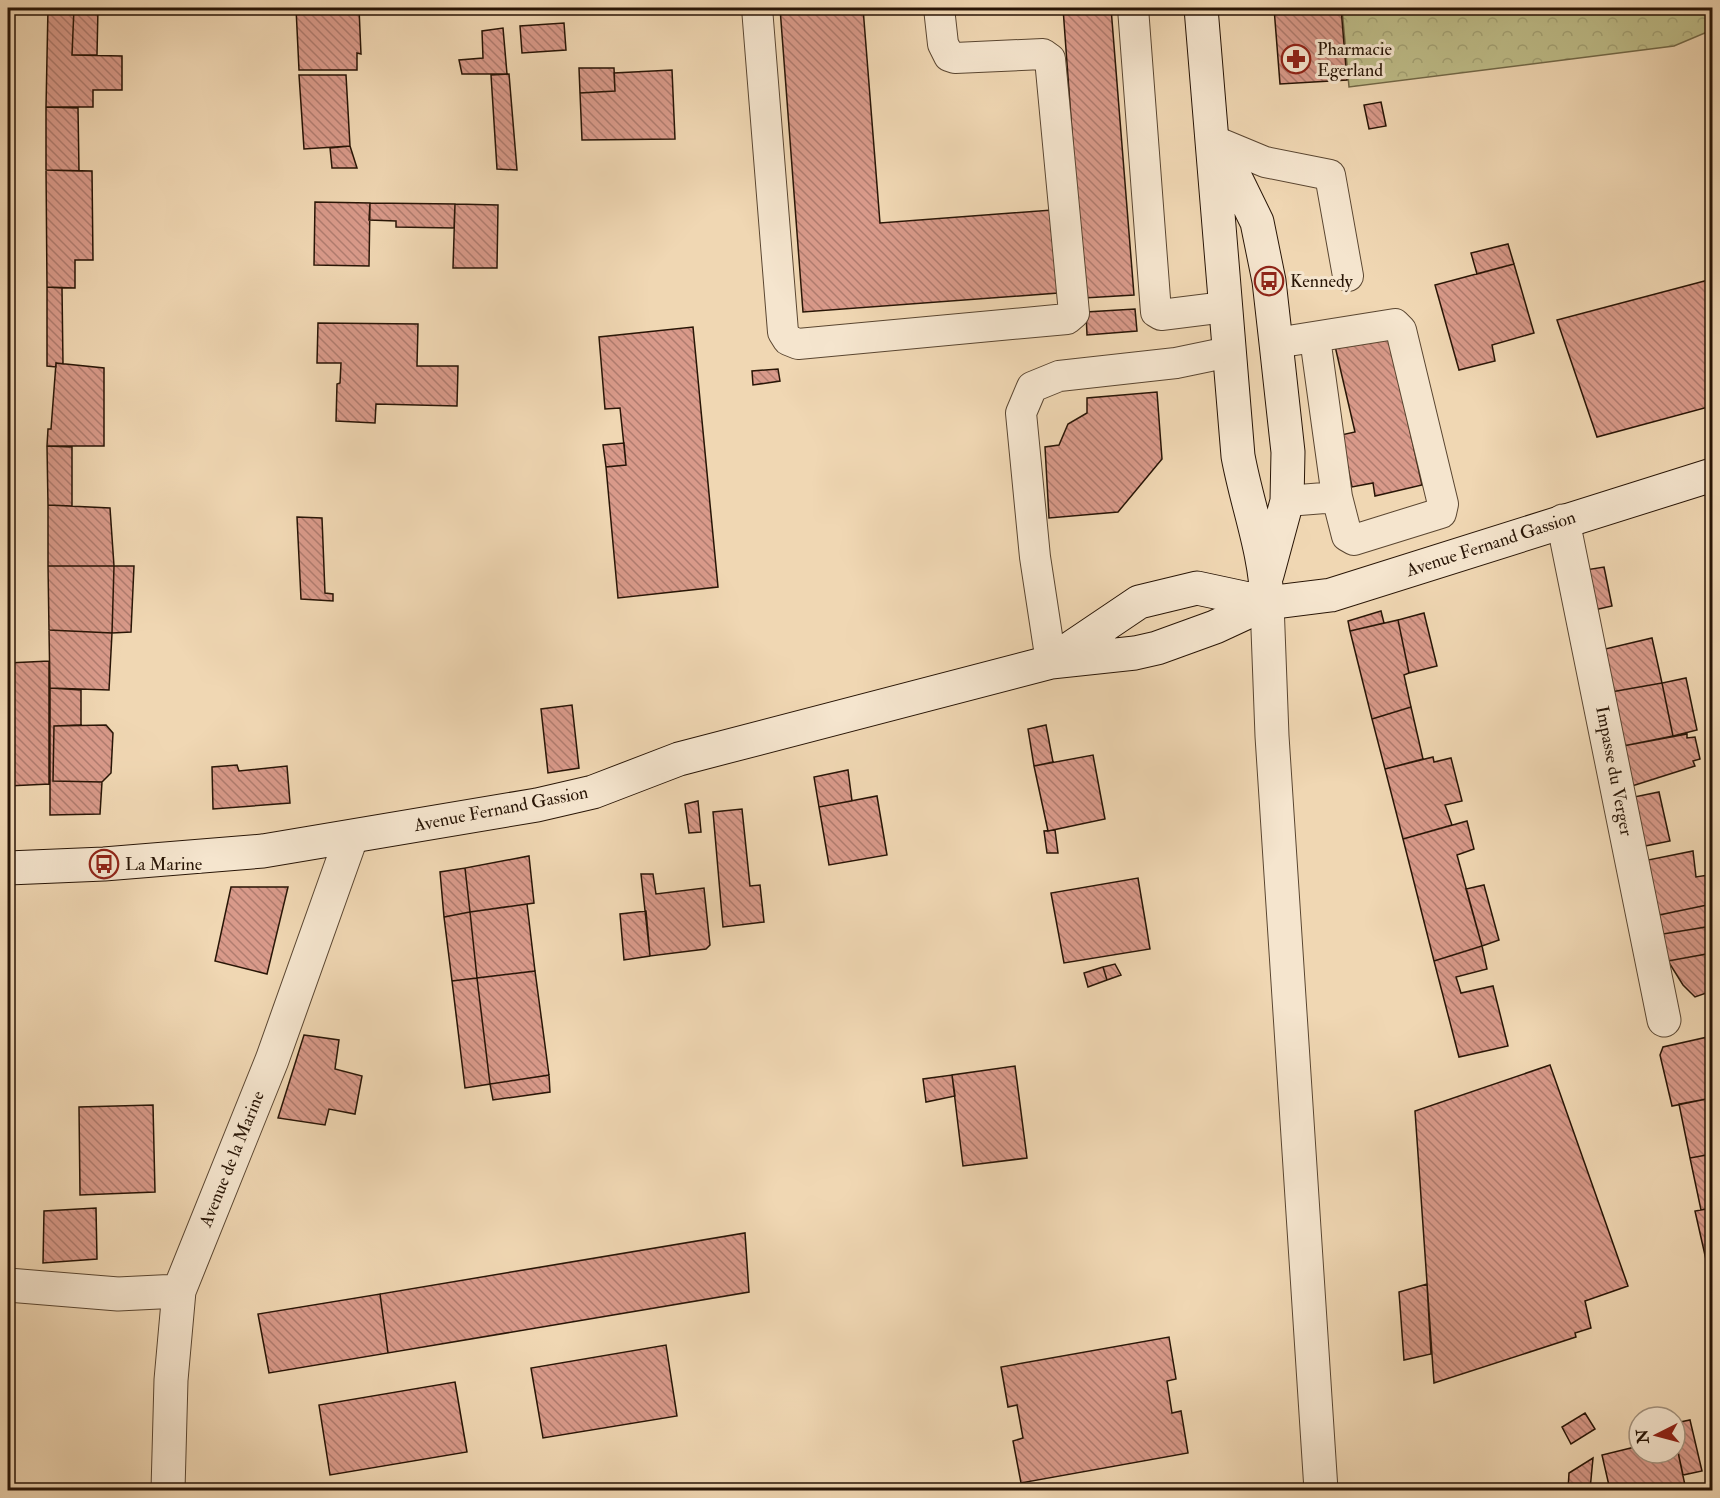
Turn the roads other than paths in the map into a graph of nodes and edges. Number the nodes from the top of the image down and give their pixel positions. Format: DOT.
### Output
graph roads {
  1 [pos="757,8"];
  2 [pos="939,8"];
  3 [pos="1133,8"];
  4 [pos="1201,8"];
  5 [pos="1212,140"];
  6 [pos="1348,276"];
  7 [pos="1225,307"];
  8 [pos="1315,338"];
  9 [pos="1276,342"];
  10 [pos="1229,352"];
  11 [pos="1713,475"];
  12 [pos="1337,497"];
  13 [pos="1287,501"];
  14 [pos="1563,521"];
  15 [pos="1267,589"];
  16 [pos="1051,662"];
  17 [pos="351,838"];
  18 [pos="8,868"];
  19 [pos="1664,1020"];
  20 [pos="8,1285"];
  21 [pos="179,1291"];
  22 [pos="168,1491"];
  23 [pos="1320,1491"];
  1 -- 2 [label="lane"];
  3 -- 7 [label="lane"];
  4 -- 5 [label="street"];
  5 -- 6 [label="lane"];
  5 -- 7 [label="street"];
  5 -- 9 [label="street"];
  7 -- 10 [label="street"];
  8 -- 9 [label="lane"];
  8 -- 12 [label="lane"];
  8 -- 12 [label="lane"];
  9 -- 13 [label="street"];
  10 -- 15 [label="street"];
  10 -- 16 [label="lane"];
  11 -- 14 [label="street, Avenue Fernand Gassion"];
  12 -- 13 [label="lane"];
  13 -- 15 [label="street"];
  14 -- 15 [label="street, Avenue Fernand Gassion"];
  14 -- 19 [label="street, Impasse du Verger"];
  15 -- 16 [label="street, Avenue Fernand Gassion"];
  15 -- 16 [label="street, Avenue Fernand Gassion"];
  15 -- 23 [label="street"];
  16 -- 17 [label="street, Avenue Fernand Gassion"];
  17 -- 18 [label="street, Avenue Fernand Gassion"];
  17 -- 21 [label="street, Avenue de la Marine"];
  20 -- 21 [label="street"];
  21 -- 22 [label="street, Avenue de la Marine"];
}
